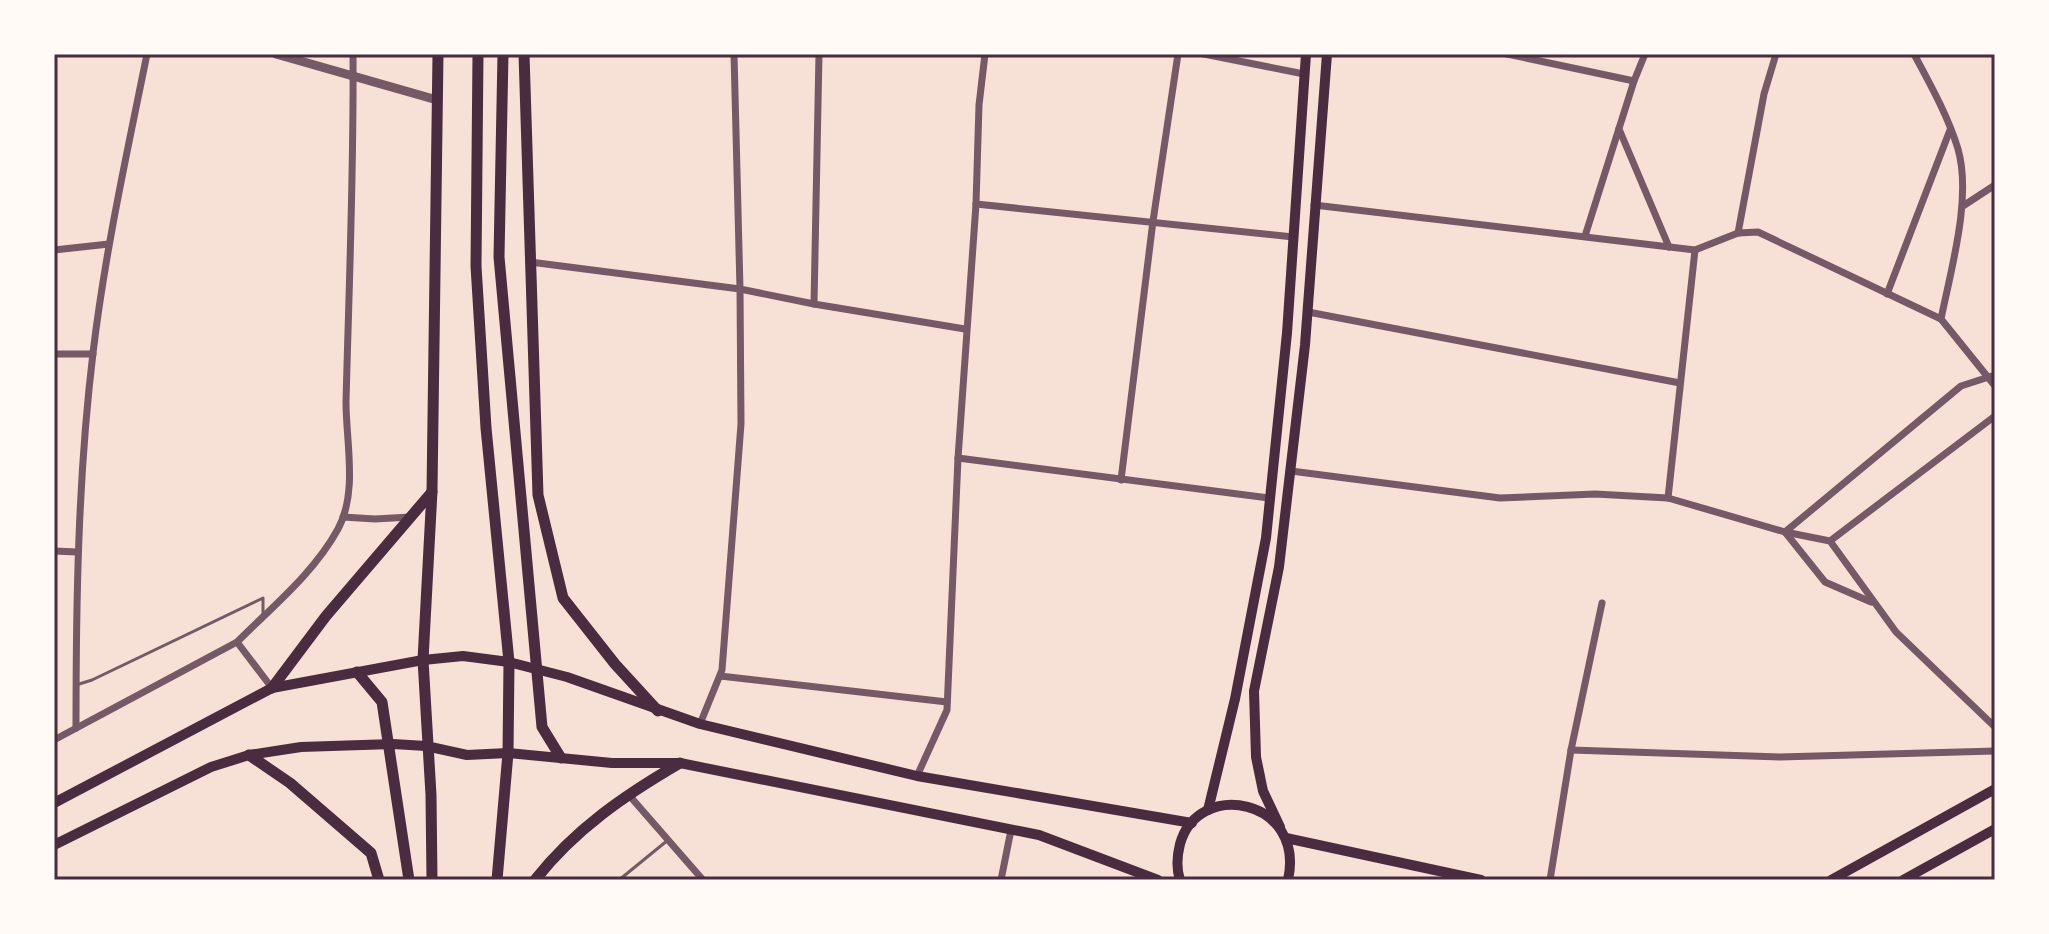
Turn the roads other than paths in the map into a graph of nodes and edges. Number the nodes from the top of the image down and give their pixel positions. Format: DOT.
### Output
graph roads {
  1 [pos="147,54"];
  2 [pos="276,54"];
  3 [pos="353,54"];
  4 [pos="438,54"];
  5 [pos="478,54"];
  6 [pos="503,54"];
  7 [pos="524,54"];
  8 [pos="734,54"];
  9 [pos="819,54"];
  10 [pos="985,54"];
  11 [pos="1178,54"];
  12 [pos="1204,54"];
  13 [pos="1306,54"];
  14 [pos="1327,54"];
  15 [pos="1507,54"];
  16 [pos="1645,54"];
  17 [pos="1776,54"];
  18 [pos="1914,54"];
  19 [pos="1304,74"];
  20 [pos="353,78"];
  21 [pos="1634,81"];
  22 [pos="437,100"];
  23 [pos="1619,129"];
  24 [pos="1950,130"];
  25 [pos="1995,185"];
  26 [pos="976,204"];
  27 [pos="1314,205"];
  28 [pos="1963,206"];
  29 [pos="1153,221"];
  30 [pos="1738,233"];
  31 [pos="1585,236"];
  32 [pos="1293,237"];
  33 [pos="109,244"];
  34 [pos="1669,247"];
  35 [pos="54,250"];
  36 [pos="1695,250"];
  37 [pos="530,262"];
  38 [pos="740,289"];
  39 [pos="1887,294"];
  40 [pos="814,304"];
  41 [pos="1308,312"];
  42 [pos="1941,319"];
  43 [pos="965,329"];
  44 [pos="54,354"];
  45 [pos="93,354"];
  46 [pos="1991,376"];
  47 [pos="1680,383"];
  48 [pos="1995,386"];
  49 [pos="1995,416"];
  50 [pos="958,458"];
  51 [pos="1291,471"];
  52 [pos="1121,480"];
  53 [pos="432,491"];
  54 [pos="1269,498"];
  55 [pos="1668,498"];
  56 [pos="343,517"];
  57 [pos="410,517"];
  58 [pos="1785,532"];
  59 [pos="1830,541"];
  60 [pos="54,551"];
  61 [pos="77,552"];
  62 [pos="1602,603"];
  63 [pos="1874,604"];
  64 [pos="263,616"];
  65 [pos="237,642"];
  66 [pos="423,660"];
  67 [pos="509,662"];
  68 [pos="537,669"];
  69 [pos="357,672"];
  70 [pos="720,676"];
  71 [pos="76,685"];
  72 [pos="272,688"];
  73 [pos="947,702"];
  74 [pos="658,711"];
  75 [pos="700,724"];
  76 [pos="1995,727"];
  77 [pos="76,728"];
  78 [pos="54,740"];
  79 [pos="388,744"];
  80 [pos="426,746"];
  81 [pos="1994,748"];
  82 [pos="1571,750"];
  83 [pos="508,753"];
  84 [pos="249,755"];
  85 [pos="561,758"];
  86 [pos="680,763"];
  87 [pos="917,776"];
  88 [pos="1995,789"];
  89 [pos="627,793"];
  90 [pos="54,803"];
  91 [pos="1208,810"];
  92 [pos="1192,823"];
  93 [pos="1280,827"];
  94 [pos="1995,829"];
  95 [pos="1011,830"];
  96 [pos="1286,838"];
  97 [pos="668,840"];
  98 [pos="54,845"];
  99 [pos="379,880"];
  100 [pos="409,880"];
  101 [pos="432,880"];
  102 [pos="497,880"];
  103 [pos="535,880"];
  104 [pos="619,880"];
  105 [pos="703,880"];
  106 [pos="1001,880"];
  107 [pos="1158,880"];
  108 [pos="1180,880"];
  109 [pos="1288,880"];
  110 [pos="1481,880"];
  111 [pos="1550,880"];
  112 [pos="1831,880"];
  113 [pos="1903,880"];
  1 -- 33 [label="street"];
  2 -- 20 [label="street"];
  3 -- 20 [label="street"];
  4 -- 22 [label="highway"];
  5 -- 67 [label="highway"];
  6 -- 68 [label="highway"];
  7 -- 37 [label="highway"];
  8 -- 38 [label="street"];
  9 -- 40 [label="street"];
  10 -- 26 [label="street"];
  11 -- 29 [label="street"];
  12 -- 19 [label="street"];
  13 -- 19 [label="main road"];
  14 -- 27 [label="main road"];
  15 -- 21 [label="street"];
  16 -- 21 [label="street"];
  17 -- 30 [label="street"];
  18 -- 24 [label="street"];
  19 -- 32 [label="main road"];
  20 -- 22 [label="street"];
  20 -- 56 [label="street"];
  21 -- 23 [label="street"];
  22 -- 53 [label="highway"];
  23 -- 31 [label="street"];
  23 -- 34 [label="street"];
  24 -- 28 [label="street"];
  24 -- 39 [label="street"];
  25 -- 28 [label="street"];
  26 -- 29 [label="street"];
  26 -- 43 [label="street"];
  27 -- 31 [label="street"];
  27 -- 41 [label="main road"];
  28 -- 42 [label="street"];
  29 -- 32 [label="street"];
  29 -- 52 [label="street"];
  30 -- 36 [label="street"];
  30 -- 39 [label="street"];
  31 -- 34 [label="street"];
  32 -- 54 [label="main road"];
  33 -- 35 [label="street"];
  33 -- 45 [label="street"];
  34 -- 36 [label="street"];
  36 -- 47 [label="street"];
  37 -- 38 [label="street"];
  37 -- 74 [label="highway"];
  38 -- 40 [label="street"];
  38 -- 70 [label="street"];
  39 -- 42 [label="street"];
  40 -- 43 [label="street"];
  41 -- 47 [label="street"];
  41 -- 51 [label="main road"];
  42 -- 46 [label="street"];
  43 -- 50 [label="street"];
  44 -- 45 [label="street"];
  45 -- 61 [label="street"];
  46 -- 48 [label="street"];
  46 -- 58 [label="street"];
  47 -- 55 [label="street"];
  49 -- 59 [label="street"];
  50 -- 52 [label="street"];
  50 -- 73 [label="street"];
  51 -- 55 [label="street"];
  51 -- 93 [label="main road"];
  52 -- 54 [label="street"];
  53 -- 57 [label="highway"];
  53 -- 66 [label="highway"];
  54 -- 91 [label="main road"];
  55 -- 58 [label="street"];
  56 -- 57 [label="street"];
  56 -- 64 [label="street"];
  57 -- 72 [label="highway"];
  58 -- 59 [label="street"];
  58 -- 63 [label="street"];
  59 -- 63 [label="street"];
  60 -- 61 [label="street"];
  61 -- 71 [label="street"];
  62 -- 82 [label="street"];
  63 -- 76 [label="street"];
  64 -- 65 [label="street"];
  64 -- 71 [label="lane"];
  65 -- 72 [label="street"];
  65 -- 77 [label="street"];
  66 -- 67 [label="main road"];
  66 -- 69 [label="main road"];
  66 -- 80 [label="highway"];
  67 -- 68 [label="main road"];
  67 -- 83 [label="highway"];
  68 -- 74 [label="main road"];
  68 -- 85 [label="highway"];
  69 -- 72 [label="main road"];
  69 -- 79 [label="highway"];
  70 -- 73 [label="street"];
  70 -- 75 [label="street"];
  71 -- 77 [label="street"];
  72 -- 90 [label="main road"];
  73 -- 87 [label="street"];
  74 -- 75 [label="main road"];
  75 -- 87 [label="main road"];
  77 -- 78 [label="street"];
  79 -- 80 [label="main road"];
  79 -- 84 [label="main road"];
  79 -- 100 [label="highway"];
  80 -- 83 [label="main road"];
  80 -- 101 [label="highway"];
  81 -- 82 [label="street"];
  82 -- 111 [label="street"];
  83 -- 85 [label="main road"];
  83 -- 102 [label="highway"];
  84 -- 98 [label="main road"];
  84 -- 99 [label="highway"];
  85 -- 86 [label="main road"];
  86 -- 89 [label="highway"];
  86 -- 95 [label="main road"];
  87 -- 92 [label="main road"];
  88 -- 112 [label="main road"];
  89 -- 97 [label="street"];
  89 -- 103 [label="highway"];
  91 -- 92 [label="main road"];
  91 -- 93 [label="main road"];
  92 -- 108 [label="main road"];
  93 -- 96 [label="main road"];
  94 -- 113 [label="main road"];
  95 -- 106 [label="street"];
  95 -- 107 [label="main road"];
  96 -- 109 [label="main road"];
  96 -- 110 [label="main road"];
  97 -- 104 [label="lane"];
  97 -- 105 [label="street"];
}
